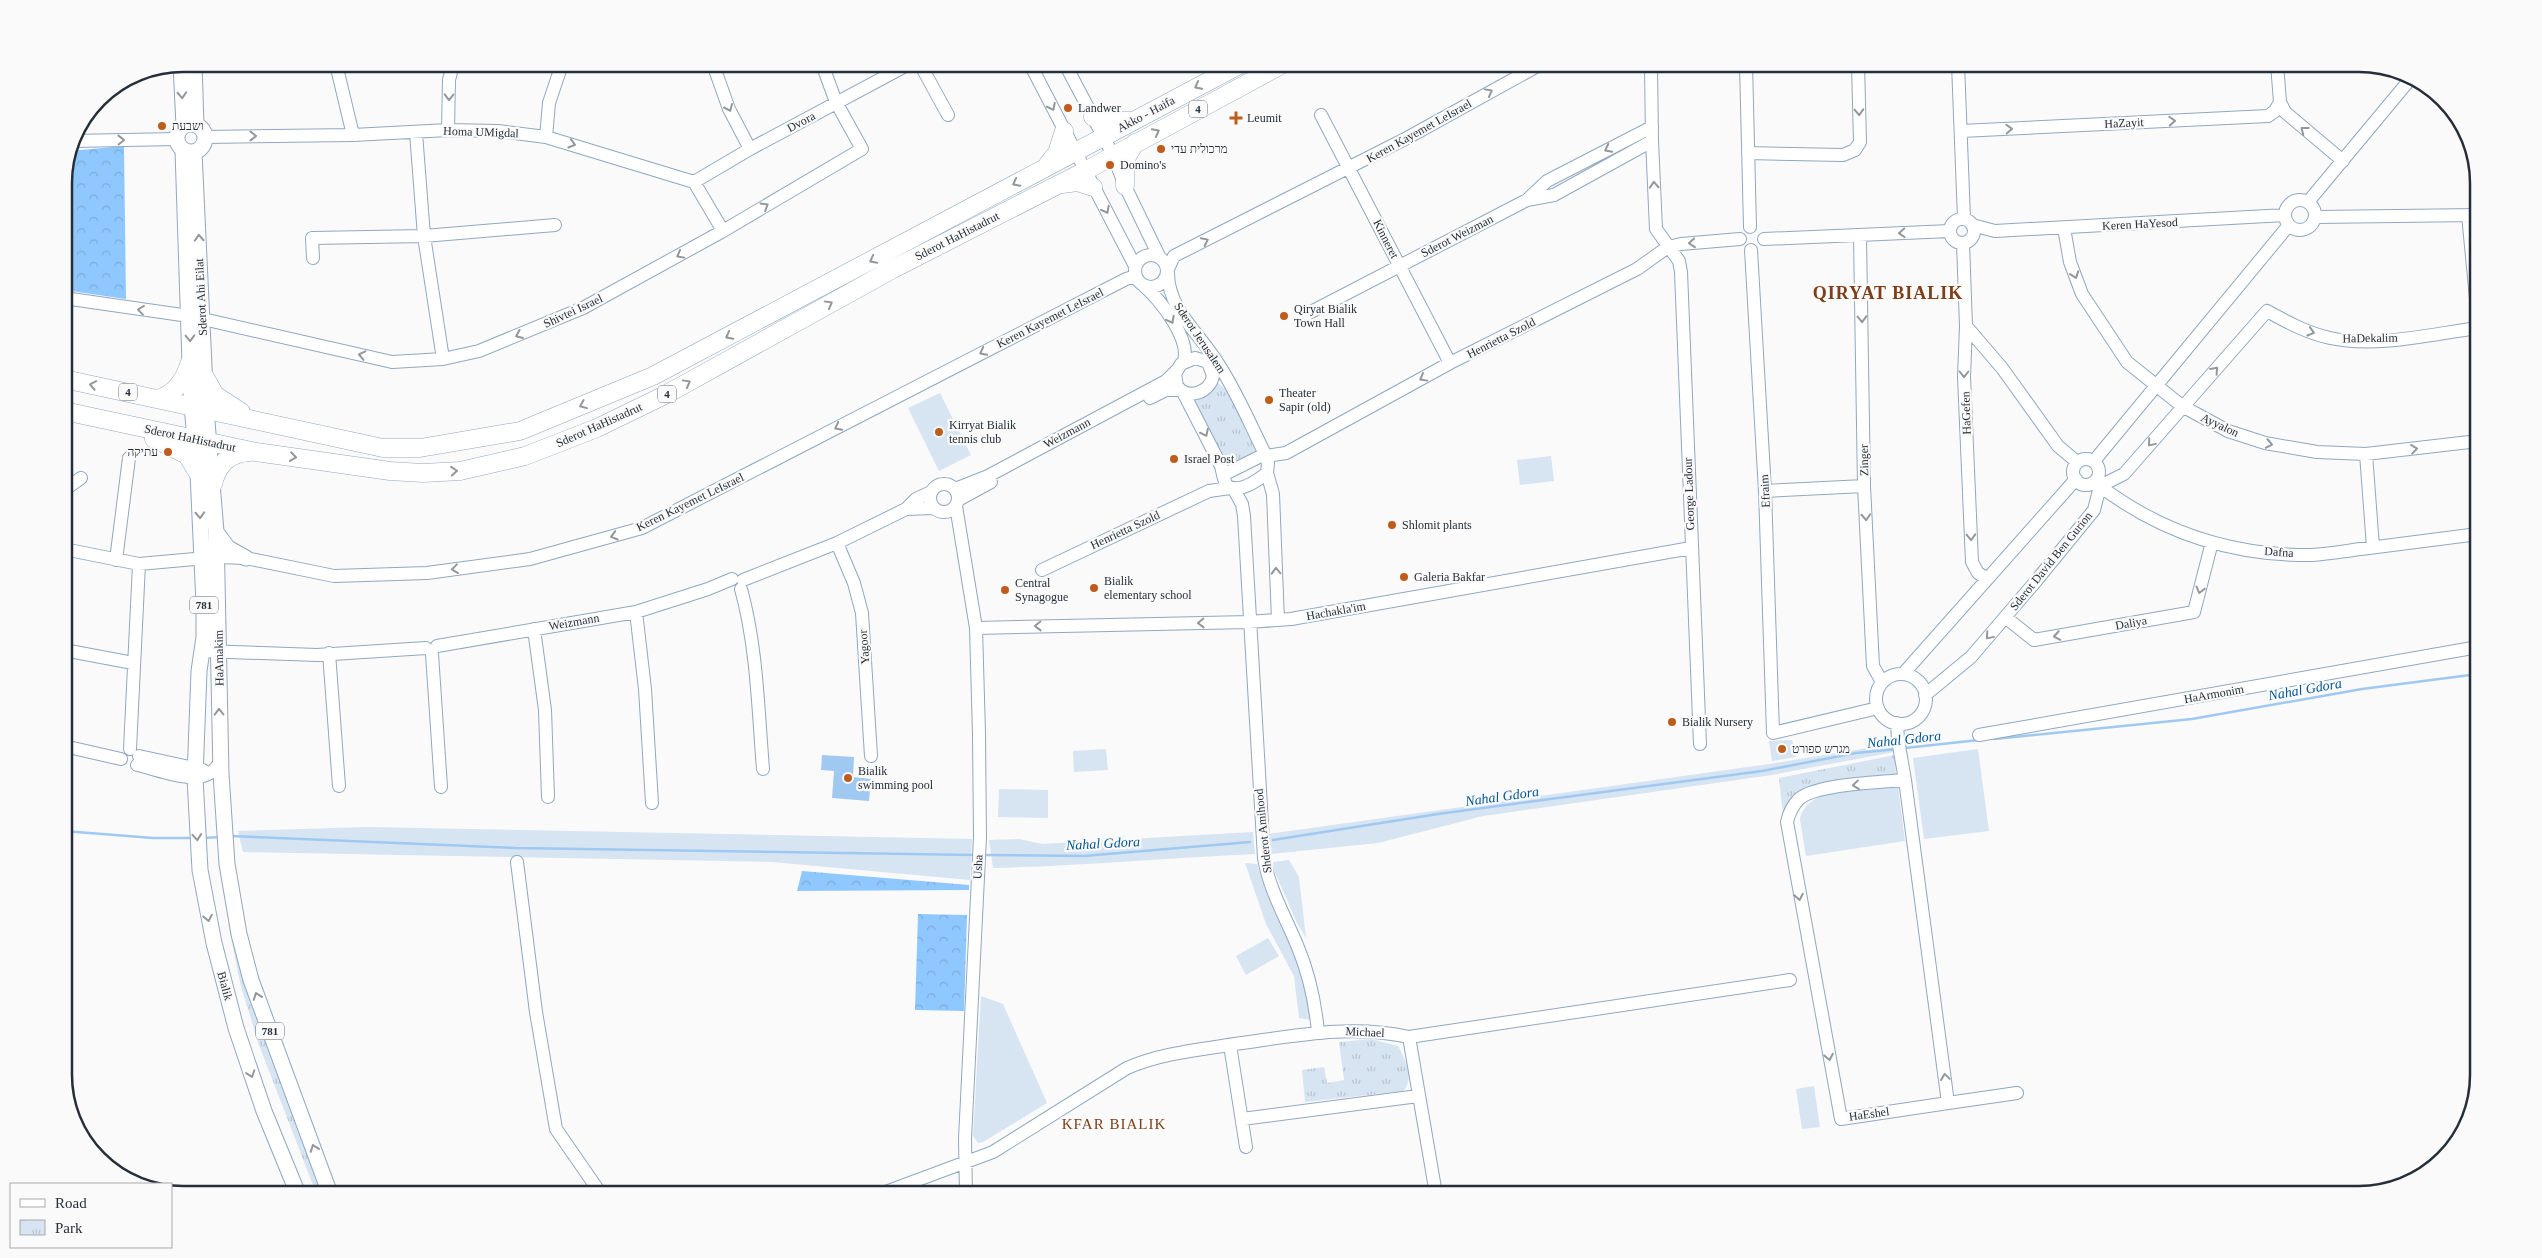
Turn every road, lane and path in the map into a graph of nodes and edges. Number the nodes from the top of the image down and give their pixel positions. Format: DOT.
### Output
graph roads {
  1 [pos="182,73"];
  2 [pos="194,73"];
  3 [pos="338,73"];
  4 [pos="451,73"];
  5 [pos="559,73"];
  6 [pos="717,73"];
  7 [pos="825,73"];
  8 [pos="892,73"];
  9 [pos="925,73"];
  10 [pos="1035,73"];
  11 [pos="1070,73"];
  12 [pos="1224,73"];
  13 [pos="1266,73"];
  14 [pos="1524,73"];
  15 [pos="1651,73"];
  16 [pos="1746,73"];
  17 [pos="1858,73"];
  18 [pos="1958,73"];
  19 [pos="2277,73"];
  20 [pos="2406,84"];
  21 [pos="836,102"];
  22 [pos="2280,102"];
  23 [pos="1322,114"];
  24 [pos="948,115"];
  25 [pos="1093,117"];
  26 [pos="1133,120"];
  27 [pos="1652,127"];
  28 [pos="448,130"];
  29 [pos="1064,131"];
  30 [pos="1960,131"];
  31 [pos="416,133"];
  32 [pos="353,136"];
  33 [pos="546,136"];
  34 [pos="1103,136"];
  35 [pos="190,138"];
  36 [pos="81,141"];
  37 [pos="1652,141"];
  38 [pos="1135,143"];
  39 [pos="750,149"];
  40 [pos="1074,152"];
  41 [pos="1748,153"];
  42 [pos="1114,155"];
  43 [pos="2343,160"];
  44 [pos="1044,168"];
  45 [pos="1349,168"];
  46 [pos="1085,171"];
  47 [pos="694,182"];
  48 [pos="1057,185"];
  49 [pos="1125,186"];
  50 [pos="1093,187"];
  51 [pos="1527,200"];
  52 [pos="2308,202"];
  53 [pos="2469,215"];
  54 [pos="2315,217"];
  55 [pos="2287,220"];
  56 [pos="1968,222"];
  57 [pos="555,225"];
  58 [pos="1750,227"];
  59 [pos="2064,228"];
  60 [pos="723,231"];
  61 [pos="1950,231"];
  62 [pos="1995,231"];
  63 [pos="424,236"];
  64 [pos="1860,236"];
  65 [pos="1740,239"];
  66 [pos="1764,239"];
  67 [pos="1967,240"];
  68 [pos="1668,247"];
  69 [pos="1751,250"];
  70 [pos="1159,256"];
  71 [pos="313,258"];
  72 [pos="1399,266"];
  73 [pos="1168,271"];
  74 [pos="1138,276"];
  75 [pos="73,299"];
  76 [pos="1180,312"];
  77 [pos="1307,314"];
  78 [pos="196,317"];
  79 [pos="1966,326"];
  80 [pos="2469,329"];
  81 [pos="443,359"];
  82 [pos="190,362"];
  83 [pos="1450,363"];
  84 [pos="1210,366"];
  85 [pos="1179,367"];
  86 [pos="205,377"];
  87 [pos="73,381"];
  88 [pos="2155,385"];
  89 [pos="1181,391"];
  90 [pos="160,398"];
  91 [pos="1237,400"];
  92 [pos="2182,406"];
  93 [pos="199,407"];
  94 [pos="73,413"];
  95 [pos="254,419"];
  96 [pos="114,422"];
  97 [pos="203,441"];
  98 [pos="2469,442"];
  99 [pos="256,452"];
  100 [pos="2366,454"];
  101 [pos="1266,455"];
  102 [pos="129,458"];
  103 [pos="2094,461"];
  104 [pos="2077,462"];
  105 [pos="198,473"];
  106 [pos="1267,473"];
  107 [pos="1222,476"];
  108 [pos="81,478"];
  109 [pos="2076,479"];
  110 [pos="2097,483"];
  111 [pos="73,484"];
  112 [pos="213,484"];
  113 [pos="1864,486"];
  114 [pos="1231,488"];
  115 [pos="1208,491"];
  116 [pos="1765,491"];
  117 [pos="932,492"];
  118 [pos="956,498"];
  119 [pos="906,509"];
  120 [pos="936,510"];
  121 [pos="216,532"];
  122 [pos="2469,535"];
  123 [pos="960,541"];
  124 [pos="2212,542"];
  125 [pos="837,543"];
  126 [pos="2373,547"];
  127 [pos="1692,548"];
  128 [pos="73,551"];
  129 [pos="210,558"];
  130 [pos="246,558"];
  131 [pos="116,560"];
  132 [pos="139,564"];
  133 [pos="1042,570"];
  134 [pos="1986,578"];
  135 [pos="737,584"];
  136 [pos="636,612"];
  137 [pos="2005,617"];
  138 [pos="1278,620"];
  139 [pos="1249,622"];
  140 [pos="976,628"];
  141 [pos="534,629"];
  142 [pos="2470,648"];
  143 [pos="432,649"];
  144 [pos="202,651"];
  145 [pos="73,652"];
  146 [pos="218,652"];
  147 [pos="329,653"];
  148 [pos="133,664"];
  149 [pos="1903,674"];
  150 [pos="1882,682"];
  151 [pos="1925,695"];
  152 [pos="1878,708"];
  153 [pos="1897,723"];
  154 [pos="1979,735"];
  155 [pos="1700,744"];
  156 [pos="73,747"];
  157 [pos="871,756"];
  158 [pos="132,757"];
  159 [pos="763,769"];
  160 [pos="196,773"];
  161 [pos="218,773"];
  162 [pos="1905,780"];
  163 [pos="339,786"];
  164 [pos="442,787"];
  165 [pos="548,797"];
  166 [pos="652,803"];
  167 [pos="517,862"];
  168 [pos="1790,980"];
  169 [pos="1318,1032"];
  170 [pos="1409,1037"];
  171 [pos="1230,1045"];
  172 [pos="2017,1093"];
  173 [pos="1418,1096"];
  174 [pos="1948,1103"];
  175 [pos="1242,1119"];
  176 [pos="1246,1147"];
  177 [pos="965,1163"];
  178 [pos="295,1186"];
  179 [pos="327,1186"];
  180 [pos="595,1186"];
  181 [pos="902,1186"];
  182 [pos="966,1186"];
  183 [pos="1435,1186"];
  1 -- 35 [label="main road, Sderot Ahi Eilat, one-way"];
  2 -- 35 [label="main road, Sderot Ahi Eilat"];
  3 -- 32 [label="street"];
  4 -- 28 [label="street, one-way"];
  5 -- 33 [label="street"];
  6 -- 39 [label="street, one-way"];
  7 -- 21 [label="street"];
  8 -- 21 [label="street, Dvora"];
  9 -- 24 [label="street"];
  10 -- 29 [label="street, Sderot Jerusalem, one-way"];
  11 -- 25 [label="street"];
  12 -- 26 [label="highway, Akko - Haifa / 4, one-way"];
  38 -- 13 [label="highway, Akko - Haifa / 4, one-way"];
  45 -- 14 [label="street, Keren Kayemet LeIsrael, one-way"];
  15 -- 27 [label="street, George Ladour"];
  16 -- 41 [label="street"];
  17 -- 41 [label="street, one-way"];
  18 -- 30 [label="street"];
  19 -- 22 [label="street"];
  20 -- 43 [label="street"];
  21 -- 39 [label="street, Dvora"];
  60 -- 21 [label="street, Shivtei Israel, one-way"];
  30 -- 22 [label="street, HaZayit, one-way"];
  43 -- 22 [label="street, one-way"];
  23 -- 45 [label="street, Kinneret"];
  25 -- 26 [label="highway"];
  25 -- 34 [label="street"];
  26 -- 34 [label="highway, Akko - Haifa / 4"];
  27 -- 37 [label="street, George Ladour"];
  27 -- 51 [label="street, Sderot Weizman, one-way"];
  28 -- 31 [label="street, Homa UMigdal"];
  28 -- 33 [label="street, Homa UMigdal"];
  29 -- 40 [label="street, Sderot Jerusalem"];
  29 -- 44 [label="highway"];
  30 -- 56 [label="street"];
  31 -- 32 [label="street, Homa UMigdal"];
  31 -- 63 [label="street"];
  35 -- 32 [label="street, Homa UMigdal, one-way"];
  33 -- 47 [label="street, Homa UMigdal, one-way"];
  34 -- 40 [label="highway, 4"];
  34 -- 42 [label="street"];
  36 -- 35 [label="street, Homa UMigdal, one-way"];
  35 -- 78 [label="main road, Sderot Ahi Eilat"];
  37 -- 51 [label="street, Sderot Weizman"];
  68 -- 37 [label="street, George Ladour, one-way"];
  38 -- 42 [label="highway, Akko - Haifa / 4"];
  38 -- 49 [label="highway"];
  39 -- 47 [label="street, Dvora"];
  40 -- 44 [label="highway, Sderot HaHistadrut / 4"];
  40 -- 46 [label="street, Sderot Jerusalem"];
  41 -- 58 [label="street"];
  42 -- 46 [label="highway, 4"];
  42 -- 49 [label="street"];
  43 -- 52 [label="street"];
  44 -- 95 [label="highway, Sderot HaHistadrut / 4, one-way"];
  45 -- 72 [label="street, Kinneret"];
  73 -- 45 [label="street, Keren Kayemet LeIsrael, one-way"];
  46 -- 48 [label="highway, Sderot HaHistadrut / 4"];
  46 -- 50 [label="street, Sderot Jerusalem"];
  47 -- 60 [label="street"];
  48 -- 50 [label="highway"];
  99 -- 48 [label="highway, Sderot HaHistadrut / 4, one-way"];
  49 -- 70 [label="street"];
  50 -- 74 [label="street, Sderot Jerusalem, one-way"];
  51 -- 72 [label="street, Sderot Weizman"];
  52 -- 54 [label="street"];
  52 -- 55 [label="street"];
  53 -- 54 [label="street"];
  54 -- 55 [label="street"];
  55 -- 59 [label="street, Keren HaYesod"];
  55 -- 88 [label="street"];
  56 -- 61 [label="street"];
  56 -- 62 [label="street, Keren HaYesod"];
  56 -- 67 [label="street"];
  57 -- 63 [label="street"];
  58 -- 65 [label="street"];
  58 -- 66 [label="street"];
  59 -- 62 [label="street, Keren HaYesod"];
  59 -- 88 [label="street, Ayyalon, one-way"];
  60 -- 81 [label="street, Shivtei Israel, one-way"];
  61 -- 64 [label="street, one-way"];
  61 -- 67 [label="street"];
  62 -- 67 [label="street, Keren HaYesod"];
  63 -- 71 [label="street"];
  63 -- 81 [label="street"];
  64 -- 66 [label="street"];
  64 -- 113 [label="street, Zinger, one-way"];
  65 -- 68 [label="street, Henrietta Szold, one-way"];
  65 -- 69 [label="street"];
  66 -- 69 [label="street"];
  67 -- 79 [label="street, HaGefen"];
  68 -- 83 [label="street, Henrietta Szold"];
  68 -- 127 [label="street, George Ladour"];
  69 -- 116 [label="street, Efraim"];
  70 -- 73 [label="street"];
  70 -- 74 [label="street"];
  72 -- 77 [label="street, Sderot Weizman"];
  72 -- 83 [label="street, Kinneret"];
  73 -- 74 [label="street"];
  73 -- 76 [label="street, Sderot Jerusalem"];
  74 -- 85 [label="street, Sderot Jerusalem, one-way"];
  74 -- 130 [label="street, Keren Kayemet LeIsrael, one-way"];
  78 -- 75 [label="street, Shivtei Israel, one-way"];
  76 -- 84 [label="street"];
  76 -- 91 [label="street, Sderot Jerusalem"];
  81 -- 78 [label="street, Shivtei Israel, one-way"];
  78 -- 82 [label="main road, Sderot Ahi Eilat, one-way"];
  78 -- 86 [label="main road, Sderot Ahi Eilat"];
  79 -- 104 [label="street"];
  79 -- 134 [label="street, HaGefen, one-way"];
  92 -- 80 [label="street, HaDekalim, one-way"];
  82 -- 90 [label="highway"];
  82 -- 93 [label="main road, Sderot Ahi Eilat"];
  83 -- 101 [label="street, Henrietta Szold, one-way"];
  84 -- 85 [label="street"];
  84 -- 89 [label="street"];
  84 -- 91 [label="street"];
  85 -- 89 [label="street"];
  85 -- 118 [label="street, Weizmann"];
  86 -- 93 [label="main road, Sderot Ahi Eilat"];
  86 -- 95 [label="highway"];
  90 -- 87 [label="highway, Sderot HaHistadrut / 4, one-way"];
  88 -- 92 [label="street, Ayyalon"];
  88 -- 103 [label="street"];
  89 -- 107 [label="street, one-way"];
  89 -- 118 [label="street, Weizmann"];
  90 -- 93 [label="highway, Sderot HaHistadrut / 4"];
  91 -- 101 [label="street, Sderot Jerusalem"];
  92 -- 100 [label="street, Ayyalon, one-way"];
  92 -- 110 [label="street, one-way"];
  93 -- 95 [label="highway, Sderot HaHistadrut / 4"];
  93 -- 97 [label="main road, Sderot Ahi Eilat"];
  94 -- 96 [label="highway, Sderot HaHistadrut / 4"];
  96 -- 97 [label="highway, Sderot HaHistadrut / 4"];
  96 -- 105 [label="highway"];
  97 -- 99 [label="highway, Sderot HaHistadrut / 4"];
  97 -- 105 [label="main road, HaAmakim / 781"];
  97 -- 112 [label="main road, HaAmakim / 781"];
  100 -- 98 [label="street, Ayyalon, one-way"];
  99 -- 112 [label="highway"];
  100 -- 126 [label="street"];
  101 -- 106 [label="street"];
  101 -- 107 [label="street, Henrietta Szold"];
  102 -- 131 [label="street"];
  103 -- 104 [label="street"];
  103 -- 110 [label="street"];
  104 -- 109 [label="street"];
  105 -- 129 [label="main road, HaAmakim / 781, one-way"];
  106 -- 114 [label="street, Henrietta Szold"];
  138 -- 106 [label="street, one-way"];
  107 -- 114 [label="street"];
  107 -- 115 [label="street, Henrietta Szold"];
  108 -- 111 [label="street"];
  109 -- 110 [label="street"];
  109 -- 134 [label="street"];
  110 -- 124 [label="street, Dafna"];
  110 -- 137 [label="street, Sderot David Ben Gurion"];
  112 -- 121 [label="main road, HaAmakim / 781"];
  113 -- 116 [label="street"];
  113 -- 150 [label="street, Zinger, one-way"];
  114 -- 115 [label="street, Henrietta Szold"];
  114 -- 139 [label="street"];
  115 -- 133 [label="street, Henrietta Szold"];
  116 -- 152 [label="street, Efraim"];
  117 -- 118 [label="street"];
  117 -- 119 [label="street, Weizmann"];
  117 -- 120 [label="street"];
  118 -- 120 [label="street"];
  118 -- 123 [label="street, Usha"];
  119 -- 120 [label="street, Weizmann"];
  119 -- 125 [label="street, Weizmann"];
  120 -- 123 [label="street, Usha"];
  121 -- 129 [label="main road, HaAmakim / 781"];
  121 -- 130 [label="main road"];
  122 -- 126 [label="street, Dafna"];
  123 -- 140 [label="street, Usha"];
  124 -- 126 [label="street, Dafna"];
  124 -- 137 [label="street, Daliya, one-way"];
  125 -- 135 [label="street, Weizmann"];
  125 -- 157 [label="street, Yagoor"];
  127 -- 138 [label="street, Hachakla'im"];
  127 -- 155 [label="street, George Ladour"];
  128 -- 131 [label="street, Keren Kayemet LeIsrael"];
  129 -- 130 [label="street, Keren Kayemet LeIsrael"];
  129 -- 132 [label="street, Keren Kayemet LeIsrael"];
  129 -- 144 [label="main road, HaAmakim / 781"];
  129 -- 146 [label="main road, HaAmakim / 781"];
  131 -- 132 [label="street, Keren Kayemet LeIsrael"];
  132 -- 148 [label="street"];
  134 -- 149 [label="street"];
  135 -- 136 [label="street, Weizmann"];
  135 -- 159 [label="street"];
  136 -- 141 [label="street, Weizmann"];
  136 -- 166 [label="street"];
  137 -- 151 [label="street, Sderot David Ben Gurion, one-way"];
  138 -- 139 [label="street, Hachakla'im"];
  139 -- 140 [label="street, Hachakla'im, one-way"];
  139 -- 169 [label="street, Shderot Amihood"];
  140 -- 177 [label="street, Usha"];
  141 -- 143 [label="street, Weizmann"];
  141 -- 165 [label="street"];
  142 -- 154 [label="street, HaArmonim"];
  143 -- 147 [label="street, Weizmann"];
  143 -- 164 [label="street"];
  144 -- 146 [label="street, Weizmann"];
  144 -- 160 [label="main road, HaAmakim / 781"];
  145 -- 148 [label="street"];
  146 -- 147 [label="street, Weizmann"];
  161 -- 146 [label="main road, HaAmakim / 781, one-way"];
  147 -- 163 [label="street"];
  148 -- 158 [label="street"];
  149 -- 150 [label="street"];
  149 -- 151 [label="street"];
  150 -- 152 [label="street"];
  151 -- 153 [label="street"];
  152 -- 153 [label="street"];
  153 -- 162 [label="street"];
  156 -- 158 [label="street"];
  158 -- 160 [label="street"];
  160 -- 161 [label="street"];
  160 -- 178 [label="main road, Bialik / 781, one-way"];
  179 -- 161 [label="main road, 781, one-way"];
  174 -- 162 [label="street, one-way"];
  162 -- 174 [label="street, HaEshel, one-way"];
  167 -- 180 [label="street"];
  168 -- 170 [label="street, Michael"];
  169 -- 170 [label="street, Michael"];
  169 -- 171 [label="street, Michael"];
  170 -- 173 [label="street"];
  171 -- 175 [label="street"];
  171 -- 177 [label="street, Michael"];
  172 -- 174 [label="street"];
  173 -- 175 [label="street"];
  173 -- 183 [label="street"];
  175 -- 176 [label="street"];
  177 -- 181 [label="street, Michael"];
  177 -- 182 [label="street, Usha"];
}
